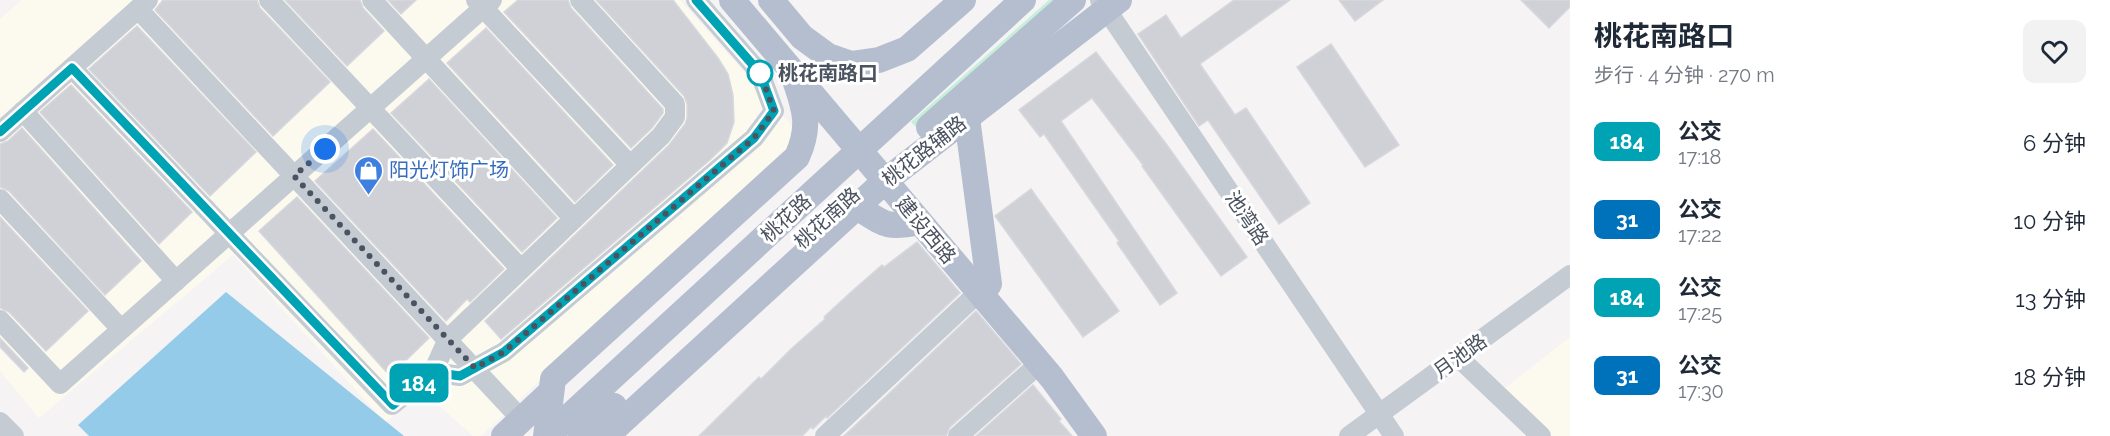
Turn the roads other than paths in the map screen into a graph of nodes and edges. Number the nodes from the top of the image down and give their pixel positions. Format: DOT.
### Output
graph roads {
  1 [pos="269,0"];
  2 [pos="372,0"];
  3 [pos="580,0"];
  4 [pos="696,0"];
  5 [pos="732,0"];
  6 [pos="749,0"];
  7 [pos="771,0"];
  8 [pos="963,0"];
  9 [pos="1023,0"];
  10 [pos="1073,0"];
  11 [pos="484,3"];
  12 [pos="1108,3"];
  13 [pos="143,5"];
  14 [pos="426,58"];
  15 [pos="72,68"];
  16 [pos="792,71"];
  17 [pos="370,108"];
  18 [pos="23,111"];
  19 [pos="967,118"];
  20 [pos="0,132"];
  21 [pos="864,146"];
  22 [pos="630,165"];
  23 [pos="886,173"];
  24 [pos="294,176"];
  25 [pos="0,199"];
  26 [pos="857,207"];
  27 [pos="574,219"];
  28 [pos="919,222"];
  29 [pos="229,233"];
  30 [pos="521,269"];
  31 [pos="1570,275"];
  32 [pos="176,281"];
  33 [pos="984,288"];
  34 [pos="0,320"];
  35 [pos="121,329"];
  36 [pos="448,339"];
  37 [pos="1458,357"];
  38 [pos="1040,364"];
  39 [pos="475,368"];
  40 [pos="433,372"];
  41 [pos="552,392"];
  42 [pos="1379,414"];
  43 [pos="0,422"];
  44 [pos="513,428"];
  45 [pos="14,436"];
  46 [pos="547,436"];
  47 [pos="581,436"];
  48 [pos="606,436"];
  49 [pos="825,436"];
  50 [pos="958,436"];
  51 [pos="1094,436"];
  52 [pos="1111,436"];
  53 [pos="1349,436"];
  54 [pos="1394,436"];
  55 [pos="1541,436"];
  1 -- 17 [label="street"];
  2 -- 14 [label="street"];
  3 -- 22 [label="street"];
  4 -- 39 [label="street"];
  5 -- 16 [label="main road, 建设西路"];
  6 -- 21 [label="main road, 建设西路"];
  7 -- 8 [label="main road"];
  9 -- 21 [label="main road, 桃花路"];
  10 -- 23 [label="main road, 桃花南路"];
  11 -- 14 [label="street"];
  11 -- 22 [label="street"];
  12 -- 19 [label="main road, 桃花路辅路"];
  12 -- 42 [label="street, 池湾路"];
  13 -- 15 [label="street"];
  13 -- 24 [label="street"];
  14 -- 17 [label="street"];
  14 -- 27 [label="street"];
  15 -- 18 [label="street"];
  15 -- 29 [label="street"];
  16 -- 21 [label="main road, 建设西路"];
  16 -- 41 [label="main road"];
  17 -- 24 [label="street"];
  17 -- 30 [label="street"];
  18 -- 20 [label="street"];
  18 -- 32 [label="street"];
  19 -- 23 [label="main road, 桃花路辅路"];
  19 -- 33 [label="main road"];
  21 -- 23 [label="main road, 建设西路"];
  21 -- 46 [label="main road, 桃花路"];
  22 -- 27 [label="street"];
  23 -- 26 [label="main road, 桃花路辅路"];
  23 -- 28 [label="main road, 建设西路"];
  23 -- 33 [label="main road, 建设西路"];
  23 -- 47 [label="main road, 桃花南路"];
  24 -- 29 [label="street"];
  24 -- 36 [label="street"];
  25 -- 35 [label="street"];
  26 -- 28 [label="main road"];
  26 -- 48 [label="main road, 桃花路辅路"];
  27 -- 30 [label="street"];
  28 -- 33 [label="main road, 建设西路"];
  29 -- 32 [label="street"];
  29 -- 40 [label="street"];
  30 -- 36 [label="street"];
  31 -- 37 [label="street, 月池路"];
  32 -- 35 [label="street"];
  33 -- 38 [label="main road, 建设西路"];
  33 -- 49 [label="street"];
  33 -- 52 [label="main road, 建设西路"];
  34 -- 35 [label="street"];
  36 -- 39 [label="street"];
  36 -- 40 [label="street"];
  37 -- 42 [label="street, 月池路"];
  37 -- 55 [label="street"];
  38 -- 50 [label="street"];
  38 -- 51 [label="main road, 建设西路"];
  39 -- 40 [label="street"];
  39 -- 44 [label="street"];
  41 -- 44 [label="main road"];
  41 -- 46 [label="main road"];
  42 -- 53 [label="street, 月池路"];
  42 -- 54 [label="street, 池湾路"];
  43 -- 45 [label="street"];
}
